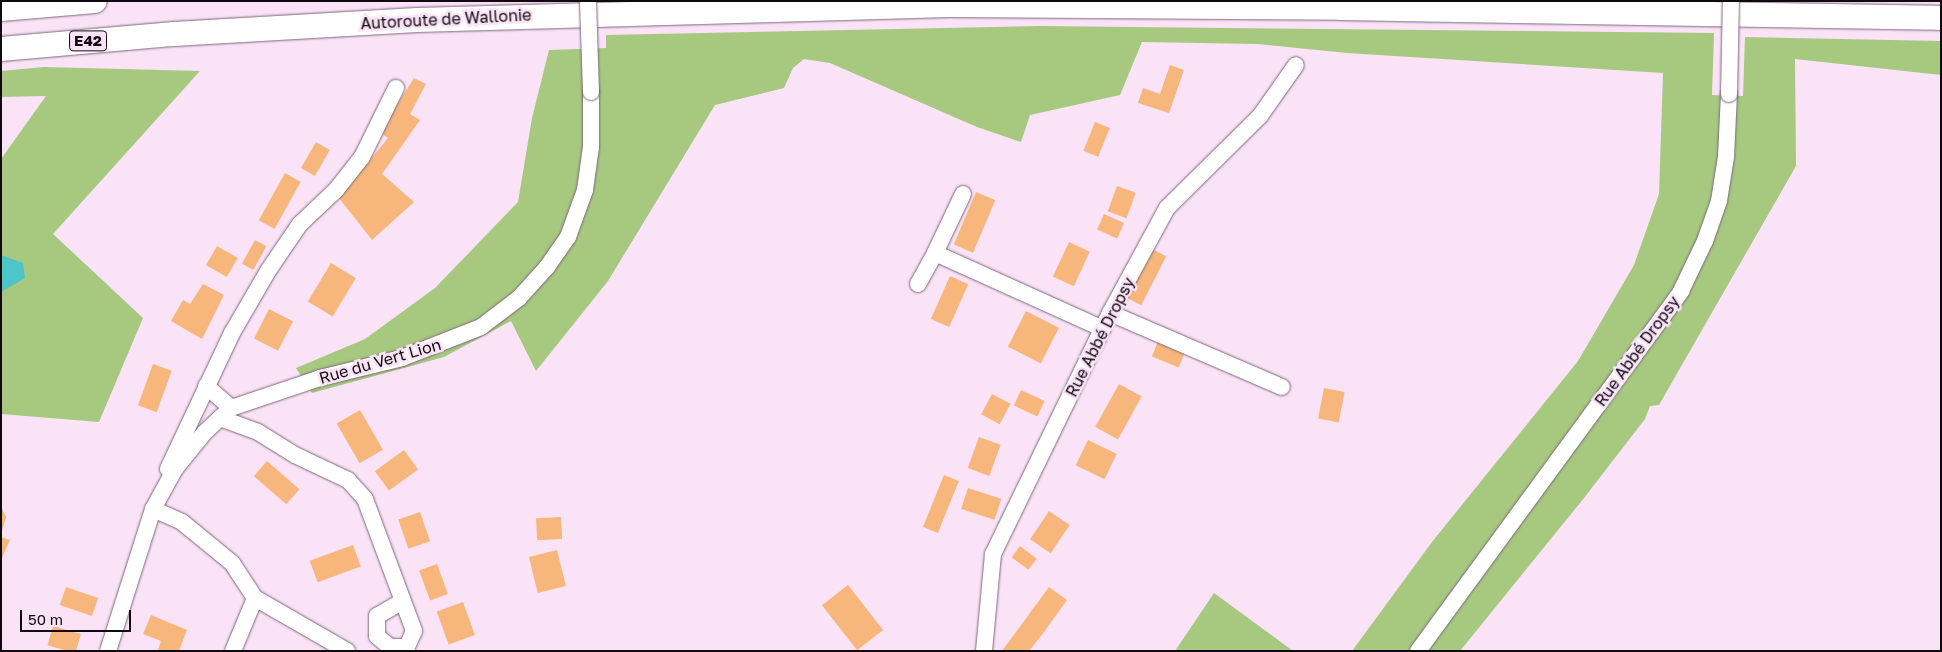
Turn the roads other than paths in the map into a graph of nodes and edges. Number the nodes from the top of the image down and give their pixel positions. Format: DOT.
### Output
graph roads {
  1 [pos="95,1"];
  2 [pos="588,1"];
  3 [pos="1731,1"];
  4 [pos="1,9"];
  5 [pos="1941,18"];
  6 [pos="1,49"];
  7 [pos="1296,64"];
  8 [pos="396,88"];
  9 [pos="963,194"];
  10 [pos="936,254"];
  11 [pos="918,284"];
  12 [pos="1110,313"];
  13 [pos="1103,329"];
  14 [pos="206,386"];
  15 [pos="1282,387"];
  16 [pos="225,413"];
  17 [pos="167,483"];
  18 [pos="153,509"];
  19 [pos="255,598"];
  20 [pos="401,602"];
  21 [pos="108,651"];
  22 [pos="233,651"];
  23 [pos="346,651"];
  24 [pos="984,651"];
  25 [pos="1418,651"];
  1 -- 4 [label="highway"];
  2 -- 16 [label="street, Rue du Vert Lion, bridge"];
  3 -- 25 [label="street, Rue Abbé Dropsy, bridge"];
  5 -- 6 [label="highway, Autoroute de Wallonie / E42"];
  7 -- 12 [label="street, Rue Abbé Dropsy"];
  8 -- 14 [label="street"];
  9 -- 10 [label="street"];
  10 -- 11 [label="street"];
  10 -- 13 [label="street"];
  12 -- 13 [label="street, Rue Abbé Dropsy"];
  12 -- 15 [label="street"];
  13 -- 24 [label="street, Rue Abbé Dropsy"];
  14 -- 16 [label="street"];
  14 -- 17 [label="street"];
  16 -- 17 [label="street"];
  16 -- 20 [label="street"];
  17 -- 18 [label="street"];
  18 -- 19 [label="street"];
  18 -- 21 [label="street"];
  19 -- 22 [label="street"];
  19 -- 23 [label="street"];
}
